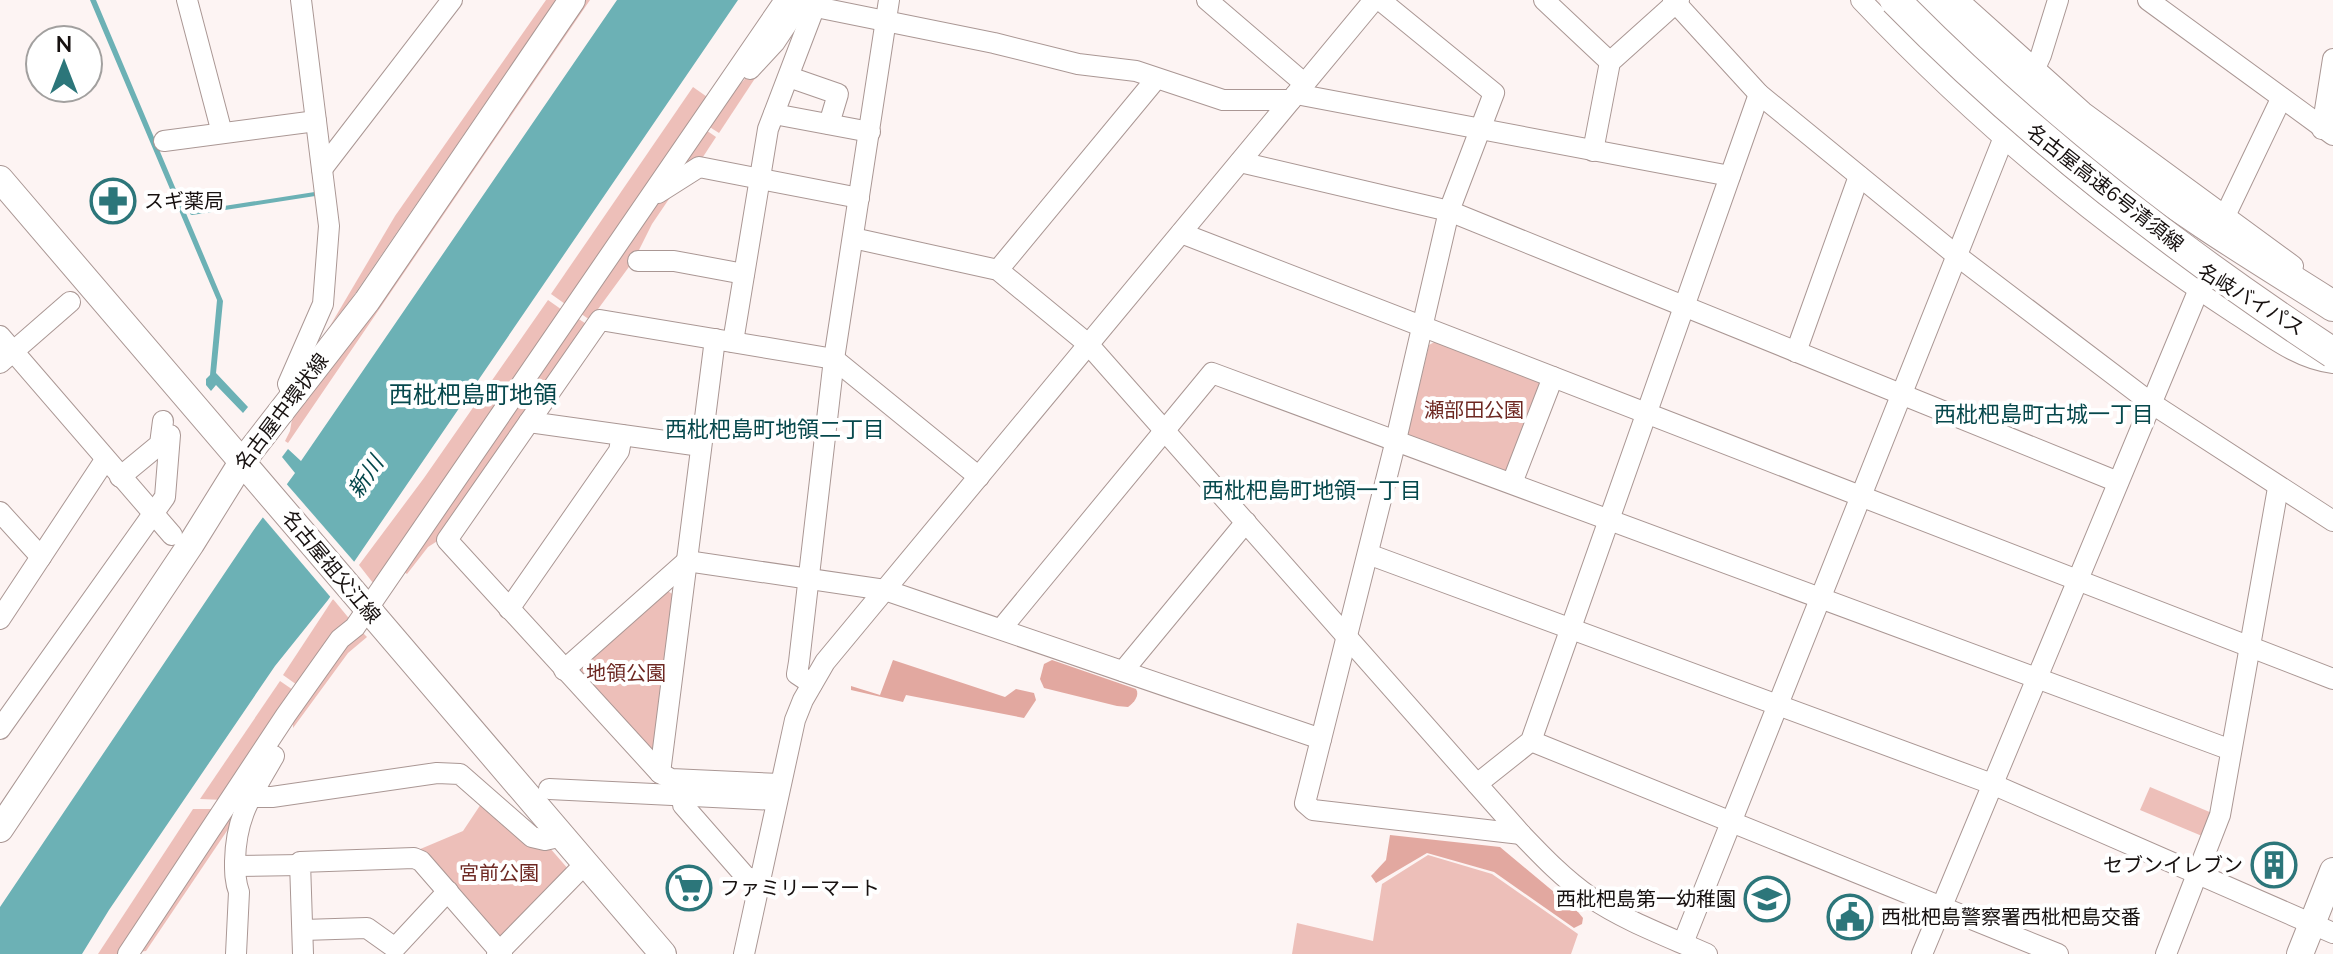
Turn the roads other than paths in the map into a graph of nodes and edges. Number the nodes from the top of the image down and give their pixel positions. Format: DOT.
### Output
graph roads {
  1 [pos="187,0"];
  2 [pos="301,0"];
  3 [pos="452,0"];
  4 [pos="572,0"];
  5 [pos="785,0"];
  6 [pos="889,0"];
  7 [pos="1207,0"];
  8 [pos="1374,0"];
  9 [pos="1380,0"];
  10 [pos="1544,0"];
  11 [pos="1861,0"];
  12 [pos="1878,0"];
  13 [pos="1895,0"];
  14 [pos="1919,0"];
  15 [pos="1932,0"];
  16 [pos="1958,0"];
  17 [pos="2058,0"];
  18 [pos="2148,0"];
  19 [pos="1676,1"];
  20 [pos="813,4"];
  21 [pos="884,22"];
  22 [pos="2333,59"];
  23 [pos="1610,62"];
  24 [pos="2032,74"];
  25 [pos="789,77"];
  26 [pos="1156,79"];
  27 [pos="1297,93"];
  28 [pos="1759,94"];
  29 [pos="2281,99"];
  30 [pos="708,113"];
  31 [pos="774,114"];
  32 [pos="316,121"];
  33 [pos="829,124"];
  34 [pos="1482,130"];
  35 [pos="870,132"];
  36 [pos="2328,132"];
  37 [pos="222,133"];
  38 [pos="2005,134"];
  39 [pos="164,141"];
  40 [pos="1593,151"];
  41 [pos="1240,162"];
  42 [pos="322,169"];
  43 [pos="1730,176"];
  44 [pos="1859,176"];
  45 [pos="0,179"];
  46 [pos="759,179"];
  47 [pos="649,198"];
  48 [pos="859,198"];
  49 [pos="1449,211"];
  50 [pos="2225,216"];
  51 [pos="1181,233"];
  52 [pos="853,238"];
  53 [pos="1956,255"];
  54 [pos="638,261"];
  55 [pos="998,270"];
  56 [pos="744,274"];
  57 [pos="2199,289"];
  58 [pos="2322,299"];
  59 [pos="70,302"];
  60 [pos="1685,307"];
  61 [pos="1423,327"];
  62 [pos="2333,331"];
  63 [pos="724,341"];
  64 [pos="1088,344"];
  65 [pos="4,350"];
  66 [pos="1796,352"];
  67 [pos="2333,352"];
  68 [pos="834,359"];
  69 [pos="2333,363"];
  70 [pos="1553,377"];
  71 [pos="1900,394"];
  72 [pos="293,395"];
  73 [pos="2151,403"];
  74 [pos="1647,414"];
  75 [pos="529,422"];
  76 [pos="1165,431"];
  77 [pos="622,435"];
  78 [pos="1396,440"];
  79 [pos="701,446"];
  80 [pos="105,460"];
  81 [pos="247,468"];
  82 [pos="120,477"];
  83 [pos="979,477"];
  84 [pos="2118,482"];
  85 [pos="1512,483"];
  86 [pos="2278,488"];
  87 [pos="1859,496"];
  88 [pos="0,512"];
  89 [pos="152,513"];
  90 [pos="1609,519"];
  91 [pos="2333,521"];
  92 [pos="1246,522"];
  93 [pos="172,535"];
  94 [pos="1368,554"];
  95 [pos="41,557"];
  96 [pos="687,561"];
  97 [pos="809,578"];
  98 [pos="2077,580"];
  99 [pos="885,590"];
  100 [pos="1819,597"];
  101 [pos="365,608"];
  102 [pos="509,609"];
  103 [pos="0,619"];
  104 [pos="1001,629"];
  105 [pos="1570,629"];
  106 [pos="1347,636"];
  107 [pos="2250,647"];
  108 [pos="564,670"];
  109 [pos="1123,671"];
  110 [pos="2037,678"];
  111 [pos="2333,679"];
  112 [pos="812,684"];
  113 [pos="1776,704"];
  114 [pos="286,715"];
  115 [pos="0,729"];
  116 [pos="1321,739"];
  117 [pos="1531,741"];
  118 [pos="2231,750"];
  119 [pos="660,773"];
  120 [pos="1477,784"];
  121 [pos="1992,784"];
  122 [pos="549,789"];
  123 [pos="779,792"];
  124 [pos="683,796"];
  125 [pos="251,797"];
  126 [pos="1730,822"];
  127 [pos="0,829"];
  128 [pos="1521,834"];
  129 [pos="563,836"];
  130 [pos="586,863"];
  131 [pos="301,865"];
  132 [pos="235,866"];
  133 [pos="2333,871"];
  134 [pos="2198,873"];
  135 [pos="760,880"];
  136 [pos="448,891"];
  137 [pos="1941,907"];
  138 [pos="2323,928"];
  139 [pos="303,930"];
  140 [pos="1683,947"];
  141 [pos="500,953"];
  142 [pos="128,954"];
  143 [pos="236,954"];
  144 [pos="303,954"];
  145 [pos="663,954"];
  146 [pos="744,954"];
  147 [pos="1707,954"];
  148 [pos="1922,954"];
  149 [pos="2058,954"];
  150 [pos="2166,954"];
  151 [pos="2300,954"];
  1 -- 37 [label="street"];
  2 -- 32 [label="street"];
  3 -- 42 [label="street"];
  4 -- 72 [label="main road, 名古屋中環状線"];
  5 -- 30 [label="street"];
  6 -- 21 [label="street"];
  7 -- 27 [label="street"];
  8 -- 27 [label="street"];
  9 -- 34 [label="street"];
  10 -- 23 [label="street"];
  11 -- 38 [label="street"];
  12 -- 67 [label="highway, 名岐バイパス"];
  13 -- 67 [label="highway, 名古屋高速6号清須線, bridge"];
  14 -- 62 [label="highway, 名古屋高速6号清須線"];
  15 -- 58 [label="highway, 名岐バイパス"];
  16 -- 24 [label="street"];
  17 -- 24 [label="street"];
  18 -- 29 [label="street"];
  19 -- 23 [label="street"];
  19 -- 28 [label="street"];
  20 -- 21 [label="street"];
  20 -- 25 [label="street"];
  20 -- 30 [label="street"];
  21 -- 26 [label="street"];
  21 -- 35 [label="street"];
  22 -- 36 [label="street"];
  23 -- 40 [label="street"];
  24 -- 50 [label="street"];
  25 -- 31 [label="street"];
  25 -- 33 [label="street"];
  26 -- 27 [label="street"];
  26 -- 55 [label="street"];
  27 -- 34 [label="street"];
  27 -- 41 [label="street"];
  28 -- 43 [label="street"];
  28 -- 44 [label="street"];
  29 -- 36 [label="street"];
  29 -- 50 [label="street"];
  30 -- 47 [label="street"];
  31 -- 33 [label="street"];
  31 -- 46 [label="street"];
  32 -- 37 [label="street"];
  32 -- 42 [label="street"];
  33 -- 35 [label="street"];
  34 -- 40 [label="street"];
  34 -- 49 [label="street"];
  35 -- 48 [label="street"];
  37 -- 39 [label="street"];
  38 -- 53 [label="street"];
  38 -- 57 [label="street"];
  40 -- 43 [label="street"];
  41 -- 49 [label="street"];
  41 -- 51 [label="street"];
  42 -- 72 [label="street"];
  43 -- 60 [label="street"];
  44 -- 53 [label="street"];
  44 -- 66 [label="street"];
  45 -- 81 [label="main road, 名古屋祖父江線"];
  46 -- 47 [label="street"];
  46 -- 48 [label="street"];
  46 -- 56 [label="street"];
  47 -- 101 [label="street"];
  48 -- 52 [label="street"];
  49 -- 60 [label="street"];
  49 -- 61 [label="street"];
  50 -- 58 [label="street"];
  51 -- 61 [label="street"];
  51 -- 64 [label="street"];
  52 -- 55 [label="street"];
  52 -- 68 [label="street"];
  53 -- 71 [label="street"];
  53 -- 73 [label="street"];
  54 -- 56 [label="street"];
  55 -- 64 [label="street"];
  56 -- 63 [label="street"];
  57 -- 69 [label="street"];
  57 -- 73 [label="street"];
  59 -- 65 [label="street"];
  60 -- 66 [label="street"];
  60 -- 74 [label="street"];
  61 -- 70 [label="street"];
  61 -- 78 [label="street"];
  63 -- 68 [label="street"];
  63 -- 75 [label="street"];
  63 -- 79 [label="street"];
  64 -- 76 [label="street"];
  64 -- 83 [label="street"];
  65 -- 80 [label="street"];
  66 -- 71 [label="street"];
  68 -- 83 [label="street"];
  68 -- 97 [label="street"];
  70 -- 74 [label="street"];
  70 -- 85 [label="street"];
  71 -- 84 [label="street"];
  71 -- 87 [label="street"];
  72 -- 81 [label="main road, 名古屋中環状線"];
  73 -- 84 [label="street"];
  73 -- 86 [label="street"];
  74 -- 87 [label="street"];
  74 -- 90 [label="street"];
  75 -- 77 [label="street"];
  75 -- 102 [label="street"];
  76 -- 78 [label="street"];
  76 -- 92 [label="street"];
  76 -- 104 [label="street"];
  77 -- 79 [label="street"];
  77 -- 102 [label="street"];
  78 -- 85 [label="street"];
  78 -- 94 [label="street"];
  79 -- 96 [label="street"];
  80 -- 82 [label="street"];
  80 -- 95 [label="street"];
  81 -- 101 [label="main road, 名古屋祖父江線"];
  81 -- 127 [label="main road, 名古屋中環状線"];
  82 -- 89 [label="street"];
  82 -- 89 [label="street"];
  83 -- 99 [label="street"];
  84 -- 98 [label="street"];
  85 -- 90 [label="street"];
  86 -- 91 [label="street"];
  86 -- 107 [label="street"];
  87 -- 98 [label="street"];
  87 -- 100 [label="street"];
  88 -- 95 [label="street"];
  89 -- 93 [label="street"];
  89 -- 115 [label="street"];
  90 -- 100 [label="street"];
  90 -- 105 [label="street"];
  92 -- 106 [label="street"];
  92 -- 109 [label="street"];
  94 -- 105 [label="street"];
  94 -- 106 [label="street"];
  95 -- 103 [label="street"];
  96 -- 97 [label="street"];
  96 -- 108 [label="street"];
  96 -- 119 [label="street"];
  97 -- 99 [label="street"];
  97 -- 112 [label="street"];
  98 -- 107 [label="street"];
  98 -- 110 [label="street"];
  99 -- 104 [label="street"];
  99 -- 112 [label="street"];
  100 -- 110 [label="street"];
  100 -- 113 [label="street"];
  101 -- 114 [label="street"];
  101 -- 129 [label="main road, 名古屋祖父江線"];
  102 -- 108 [label="street"];
  104 -- 109 [label="street"];
  105 -- 113 [label="street"];
  105 -- 117 [label="street"];
  106 -- 116 [label="street"];
  106 -- 120 [label="street"];
  107 -- 111 [label="street"];
  107 -- 118 [label="street"];
  108 -- 119 [label="street"];
  109 -- 116 [label="street"];
  110 -- 118 [label="street"];
  110 -- 121 [label="street"];
  112 -- 123 [label="street"];
  113 -- 121 [label="street"];
  113 -- 126 [label="street"];
  114 -- 125 [label="street"];
  114 -- 142 [label="street"];
  116 -- 128 [label="street"];
  117 -- 120 [label="street"];
  117 -- 126 [label="street"];
  118 -- 134 [label="street"];
  119 -- 123 [label="street"];
  120 -- 128 [label="street"];
  121 -- 134 [label="street"];
  121 -- 137 [label="street"];
  122 -- 124 [label="street"];
  123 -- 124 [label="street"];
  123 -- 135 [label="street"];
  124 -- 135 [label="street"];
  125 -- 129 [label="street"];
  125 -- 132 [label="street"];
  126 -- 137 [label="street"];
  126 -- 140 [label="street"];
  128 -- 140 [label="street"];
  129 -- 130 [label="main road, 名古屋祖父江線"];
  130 -- 141 [label="street"];
  130 -- 145 [label="main road, 名古屋祖父江線"];
  131 -- 132 [label="street"];
  131 -- 136 [label="street"];
  131 -- 139 [label="street"];
  132 -- 143 [label="street"];
  133 -- 138 [label="main road"];
  134 -- 138 [label="street"];
  134 -- 150 [label="street"];
  135 -- 146 [label="street"];
  136 -- 139 [label="street"];
  136 -- 141 [label="street"];
  137 -- 148 [label="street"];
  137 -- 149 [label="street"];
  138 -- 151 [label="main road"];
  139 -- 144 [label="street"];
  140 -- 147 [label="street"];
}
